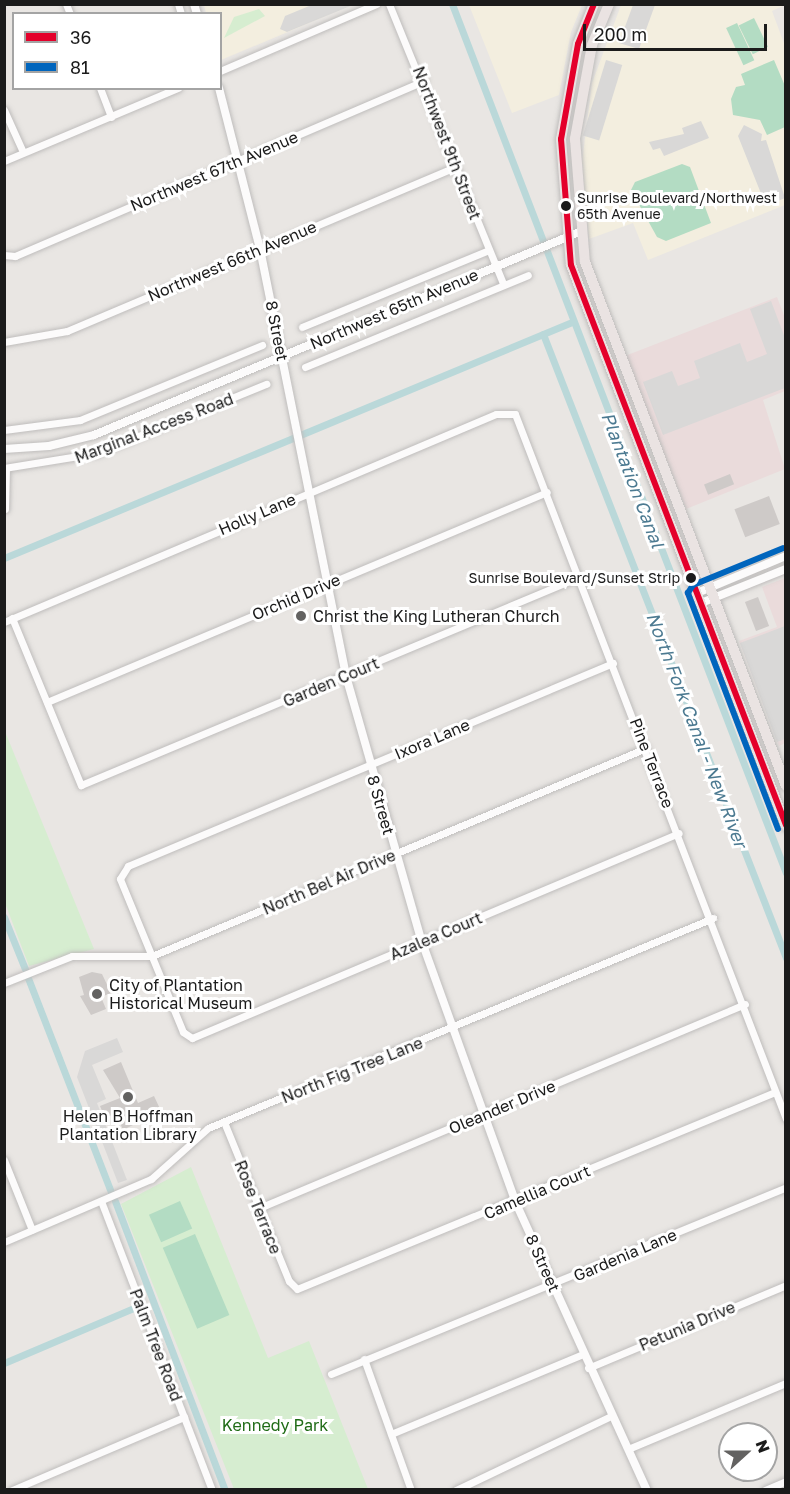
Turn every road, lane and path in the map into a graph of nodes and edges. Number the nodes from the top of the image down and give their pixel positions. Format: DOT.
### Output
graph roads {
  1 [pos="376,4"];
  2 [pos="389,4"];
  3 [pos="594,4"];
  4 [pos="609,4"];
  5 [pos="222,70"];
  6 [pos="424,81"];
  7 [pos="101,90"];
  8 [pos="173,90"];
  9 [pos="219,90"];
  10 [pos="565,106"];
  11 [pos="4,110"];
  12 [pos="111,117"];
  13 [pos="22,152"];
  14 [pos="4,161"];
  15 [pos="237,161"];
  16 [pos="575,163"];
  17 [pos="456,167"];
  18 [pos="579,232"];
  19 [pos="567,236"];
  20 [pos="260,249"];
  21 [pos="489,250"];
  22 [pos="4,255"];
  23 [pos="495,266"];
  24 [pos="528,274"];
  25 [pos="502,284"];
  26 [pos="302,327"];
  27 [pos="4,342"];
  28 [pos="262,345"];
  29 [pos="282,356"];
  30 [pos="305,367"];
  31 [pos="266,384"];
  32 [pos="511,412"];
  33 [pos="4,430"];
  34 [pos="4,449"];
  35 [pos="5,468"];
  36 [pos="547,492"];
  37 [pos="307,493"];
  38 [pos="5,509"];
  39 [pos="786,556"];
  40 [pos="786,569"];
  41 [pos="579,577"];
  42 [pos="325,585"];
  43 [pos="712,593"];
  44 [pos="699,598"];
  45 [pos="12,618"];
  46 [pos="4,622"];
  47 [pos="613,663"];
  48 [pos="346,676"];
  49 [pos="46,702"];
  50 [pos="646,748"];
  51 [pos="761,764"];
  52 [pos="369,766"];
  53 [pos="786,786"];
  54 [pos="786,806"];
  55 [pos="786,826"];
  56 [pos="679,833"];
  57 [pos="395,854"];
  58 [pos="712,918"];
  59 [pos="422,942"];
  60 [pos="153,956"];
  61 [pos="4,982"];
  62 [pos="745,1004"];
  63 [pos="449,1030"];
  64 [pos="775,1092"];
  65 [pos="482,1116"];
  66 [pos="786,1119"];
  67 [pos="224,1122"];
  68 [pos="4,1160"];
  69 [pos="786,1187"];
  70 [pos="101,1201"];
  71 [pos="515,1201"];
  72 [pos="259,1208"];
  73 [pos="32,1230"];
  74 [pos="4,1242"];
  75 [pos="552,1285"];
  76 [pos="786,1285"];
  77 [pos="297,1289"];
  78 [pos="581,1355"];
  79 [pos="364,1359"];
  80 [pos="588,1368"];
  81 [pos="331,1374"];
  82 [pos="786,1383"];
  83 [pos="611,1416"];
  84 [pos="184,1417"];
  85 [pos="391,1434"];
  86 [pos="628,1449"];
  87 [pos="786,1481"];
  88 [pos="12,1490"];
  89 [pos="212,1490"];
  90 [pos="411,1490"];
  91 [pos="456,1490"];
  92 [pos="647,1490"];
  93 [pos="765,1490"];
  1 -- 5 [label="street"];
  2 -- 6 [label="street, Northwest 9th Street"];
  3 -- 10 [label="highway"];
  4 -- 16 [label="highway"];
  6 -- 15 [label="street, Northwest 67th Avenue"];
  6 -- 17 [label="street, Northwest 9th Street"];
  7 -- 12 [label="street"];
  8 -- 12 [label="street"];
  9 -- 15 [label="street, 8 Street"];
  10 -- 16 [label="highway"];
  10 -- 19 [label="highway"];
  11 -- 13 [label="street"];
  12 -- 13 [label="street"];
  13 -- 14 [label="street"];
  15 -- 20 [label="street, 8 Street"];
  15 -- 22 [label="street, Northwest 67th Avenue"];
  16 -- 18 [label="highway"];
  17 -- 20 [label="street, Northwest 66th Avenue"];
  17 -- 21 [label="street, Northwest 9th Street"];
  18 -- 19 [label="street, Northwest 65th Avenue"];
  18 -- 43 [label="highway"];
  19 -- 23 [label="street, Northwest 65th Avenue"];
  19 -- 44 [label="highway"];
  20 -- 27 [label="street, Northwest 66th Avenue"];
  20 -- 29 [label="street, 8 Street"];
  21 -- 23 [label="street, Northwest 9th Street"];
  21 -- 26 [label="street"];
  23 -- 25 [label="street, Northwest 9th Street"];
  23 -- 29 [label="street, Northwest 65th Avenue"];
  24 -- 25 [label="street"];
  25 -- 30 [label="street"];
  28 -- 33 [label="street, Marginal Access Road"];
  29 -- 34 [label="street, Northwest 65th Avenue"];
  29 -- 37 [label="street, 8 Street"];
  31 -- 35 [label="street, Marginal Access Road"];
  32 -- 36 [label="street, Pine Terrace"];
  32 -- 37 [label="street, Holly Lane"];
  35 -- 38 [label="street"];
  36 -- 41 [label="street, Pine Terrace"];
  36 -- 42 [label="street, Orchid Drive"];
  37 -- 42 [label="street, 8 Street"];
  37 -- 45 [label="street, Holly Lane"];
  39 -- 43 [label="street"];
  40 -- 43 [label="street"];
  41 -- 47 [label="street, Pine Terrace"];
  41 -- 48 [label="street, Garden Court"];
  42 -- 48 [label="street, 8 Street"];
  42 -- 49 [label="street, Orchid Drive"];
  43 -- 44 [label="street"];
  43 -- 53 [label="highway"];
  44 -- 51 [label="highway"];
  45 -- 46 [label="street, Holly Lane"];
  45 -- 49 [label="street"];
  47 -- 50 [label="street, Pine Terrace"];
  47 -- 52 [label="street, Ixora Lane"];
  48 -- 49 [label="street, Garden Court"];
  48 -- 52 [label="street, 8 Street"];
  50 -- 56 [label="street, Pine Terrace"];
  50 -- 57 [label="street, North Bel Air Drive"];
  51 -- 54 [label="highway"];
  51 -- 55 [label="highway"];
  52 -- 57 [label="street, 8 Street"];
  52 -- 60 [label="street, Ixora Lane"];
  56 -- 58 [label="street, Pine Terrace"];
  56 -- 59 [label="street, Azalea Court"];
  57 -- 59 [label="street, 8 Street"];
  57 -- 60 [label="street, North Bel Air Drive"];
  58 -- 62 [label="street, Pine Terrace"];
  58 -- 63 [label="street, North Fig Tree Lane"];
  59 -- 60 [label="street, Azalea Court"];
  59 -- 63 [label="street, 8 Street"];
  60 -- 61 [label="street, North Bel Air Drive"];
  62 -- 64 [label="street, Pine Terrace"];
  62 -- 65 [label="street, Oleander Drive"];
  63 -- 65 [label="street, 8 Street"];
  63 -- 67 [label="street, North Fig Tree Lane"];
  64 -- 66 [label="street, Pine Terrace"];
  64 -- 71 [label="street, Camellia Court"];
  65 -- 71 [label="street, 8 Street"];
  65 -- 72 [label="street, Oleander Drive"];
  67 -- 70 [label="street, North Fig Tree Lane"];
  67 -- 72 [label="street, Rose Terrace"];
  68 -- 73 [label="street"];
  69 -- 75 [label="street, Gardenia Lane"];
  70 -- 73 [label="street, North Fig Tree Lane"];
  70 -- 84 [label="street, Palm Tree Road"];
  71 -- 75 [label="street, 8 Street"];
  71 -- 77 [label="street, Camellia Court"];
  72 -- 77 [label="street, Rose Terrace"];
  73 -- 74 [label="street, North Fig Tree Lane"];
  75 -- 78 [label="street, 8 Street"];
  75 -- 79 [label="street, Gardenia Lane"];
  76 -- 80 [label="street, Petunia Drive"];
  78 -- 80 [label="street, 8 Street"];
  78 -- 85 [label="street"];
  79 -- 81 [label="street, Gardenia Lane"];
  79 -- 85 [label="street"];
  80 -- 83 [label="street, 8 Street"];
  82 -- 86 [label="street"];
  83 -- 86 [label="street, 8 Street"];
  83 -- 91 [label="street"];
  84 -- 88 [label="street"];
  84 -- 89 [label="street, Palm Tree Road"];
  85 -- 90 [label="street"];
  86 -- 92 [label="street, 8 Street"];
  87 -- 93 [label="street"];
}
